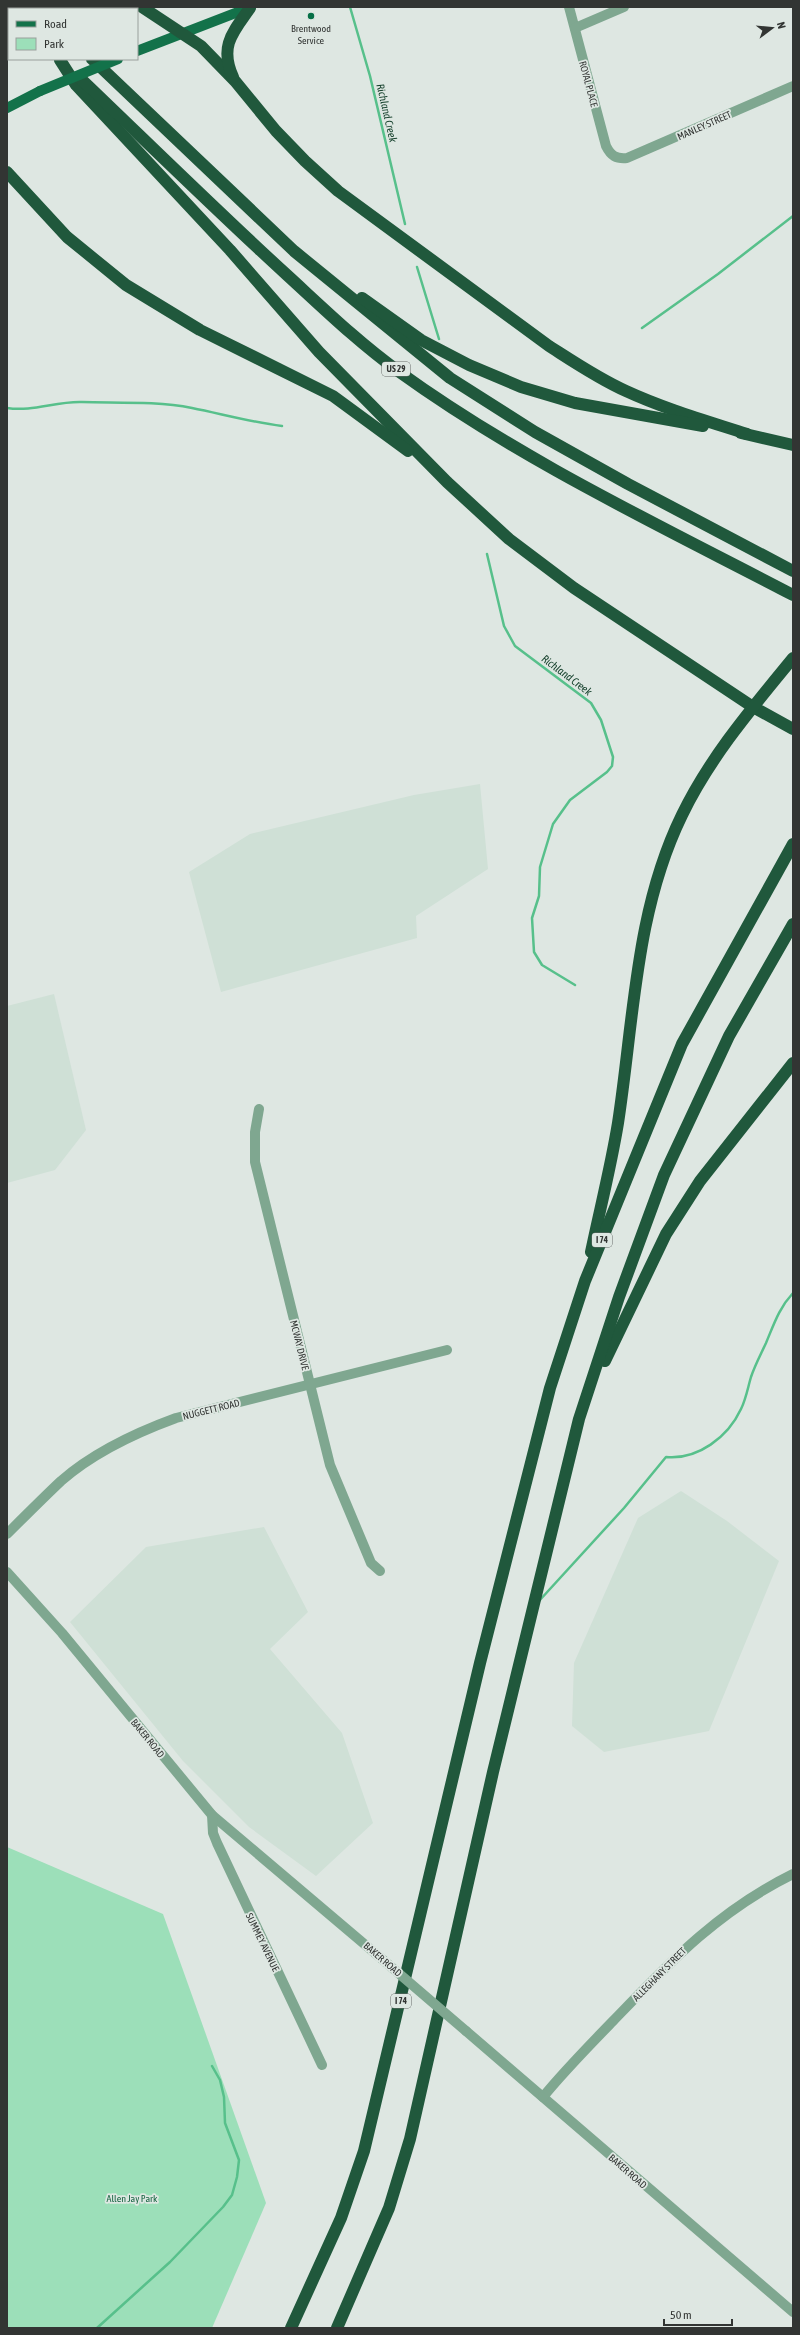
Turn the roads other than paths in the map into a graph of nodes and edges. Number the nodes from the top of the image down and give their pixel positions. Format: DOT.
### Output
graph roads {
  1 [pos="142,7"];
  2 [pos="250,7"];
  3 [pos="569,7"];
  4 [pos="624,7"];
  5 [pos="575,28"];
  6 [pos="182,33"];
  7 [pos="138,51"];
  8 [pos="60,60"];
  9 [pos="93,60"];
  10 [pos="116,60"];
  11 [pos="235,81"];
  12 [pos="793,86"];
  13 [pos="7,108"];
  14 [pos="615,157"];
  15 [pos="7,172"];
  16 [pos="324,277"];
  17 [pos="748,434"];
  18 [pos="793,445"];
  19 [pos="447,482"];
  20 [pos="793,571"];
  21 [pos="793,595"];
  22 [pos="793,658"];
  23 [pos="753,707"];
  24 [pos="793,729"];
  25 [pos="793,844"];
  26 [pos="793,924"];
  27 [pos="793,1063"];
  28 [pos="259,1109"];
  29 [pos="585,1281"];
  30 [pos="447,1350"];
  31 [pos="309,1384"];
  32 [pos="579,1419"];
  33 [pos="7,1534"];
  34 [pos="380,1571"];
  35 [pos="7,1572"];
  36 [pos="212,1815"];
  37 [pos="793,1874"];
  38 [pos="322,2066"];
  39 [pos="543,2097"];
  40 [pos="793,2312"];
  41 [pos="291,2328"];
  42 [pos="336,2328"];
  1 -- 6 [label="highway"];
  2 -- 6 [label="main road"];
  2 -- 11 [label="highway"];
  3 -- 5 [label="street, ROYAL PLACE"];
  4 -- 5 [label="street"];
  5 -- 14 [label="street, ROYAL PLACE"];
  6 -- 7 [label="main road"];
  6 -- 11 [label="highway"];
  8 -- 19 [label="highway"];
  8 -- 21 [label="highway, US 29"];
  9 -- 16 [label="highway, US 29"];
  10 -- 13 [label="main road, bridge"];
  11 -- 17 [label="highway"];
  12 -- 14 [label="street, MANLEY STREET"];
  15 -- 19 [label="highway"];
  16 -- 17 [label="highway"];
  16 -- 20 [label="highway, US 29"];
  17 -- 18 [label="highway"];
  19 -- 23 [label="highway"];
  22 -- 23 [label="highway"];
  23 -- 24 [label="highway"];
  23 -- 29 [label="highway"];
  25 -- 29 [label="highway, I 74"];
  26 -- 32 [label="highway"];
  27 -- 32 [label="highway"];
  28 -- 31 [label="street, MCWAY DRIVE"];
  29 -- 41 [label="highway, I 74"];
  30 -- 31 [label="street, NUGGETT ROAD"];
  31 -- 33 [label="street, NUGGETT ROAD"];
  31 -- 34 [label="street, MCWAY DRIVE"];
  32 -- 42 [label="highway"];
  35 -- 36 [label="street, BAKER ROAD"];
  36 -- 38 [label="street, SUMMEY AVENUE"];
  36 -- 39 [label="street, BAKER ROAD, bridge"];
  37 -- 39 [label="street, ALLEGHANY STREET"];
  39 -- 40 [label="street, BAKER ROAD"];
}
